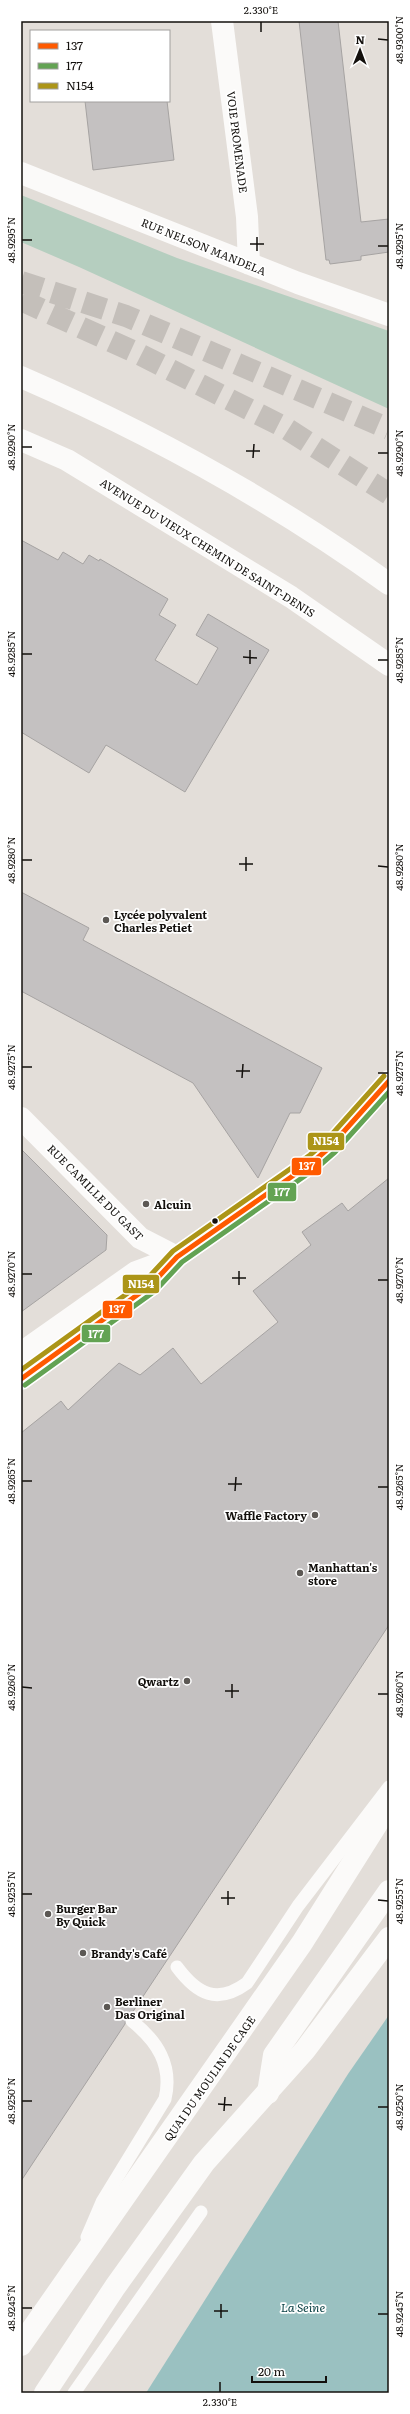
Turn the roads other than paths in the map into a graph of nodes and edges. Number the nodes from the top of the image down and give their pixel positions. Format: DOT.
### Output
graph roads {
  1 [pos="222,21"];
  2 [pos="21,173"];
  3 [pos="248,264"];
  4 [pos="389,315"];
  5 [pos="21,377"];
  6 [pos="21,440"];
  7 [pos="389,584"];
  8 [pos="389,666"];
  9 [pos="389,1081"];
  10 [pos="21,1118"];
  11 [pos="177,1257"];
  12 [pos="21,1353"];
  13 [pos="21,1379"];
  14 [pos="389,1787"];
  15 [pos="389,1805"];
  16 [pos="389,1891"];
  17 [pos="389,1938"];
  18 [pos="177,1967"];
  19 [pos="132,2021"];
  20 [pos="268,2093"];
  21 [pos="201,2212"];
  22 [pos="70,2277"];
  23 [pos="21,2345"];
  24 [pos="45,2393"];
  25 [pos="74,2393"];
  1 -- 3 [label="main road, VOIE PROMENADE"];
  2 -- 3 [label="main road, RUE NELSON MANDELA"];
  3 -- 4 [label="main road, RUE NELSON MANDELA"];
  5 -- 7 [label="main road"];
  6 -- 8 [label="main road, AVENUE DU VIEUX CHEMIN DE SAINT-DENIS"];
  9 -- 11 [label="main road"];
  10 -- 11 [label="main road, RUE CAMILLE DU GAST"];
  11 -- 12 [label="main road"];
  11 -- 13 [label="main road"];
  14 -- 18 [label="lane"];
  15 -- 22 [label="main road, QUAI DU MOULIN DE CAGE"];
  16 -- 20 [label="main road"];
  17 -- 20 [label="main road"];
  19 -- 22 [label="lane"];
  20 -- 24 [label="main road"];
  21 -- 25 [label="lane"];
  22 -- 23 [label="main road, QUAI DU MOULIN DE CAGE"];
}
